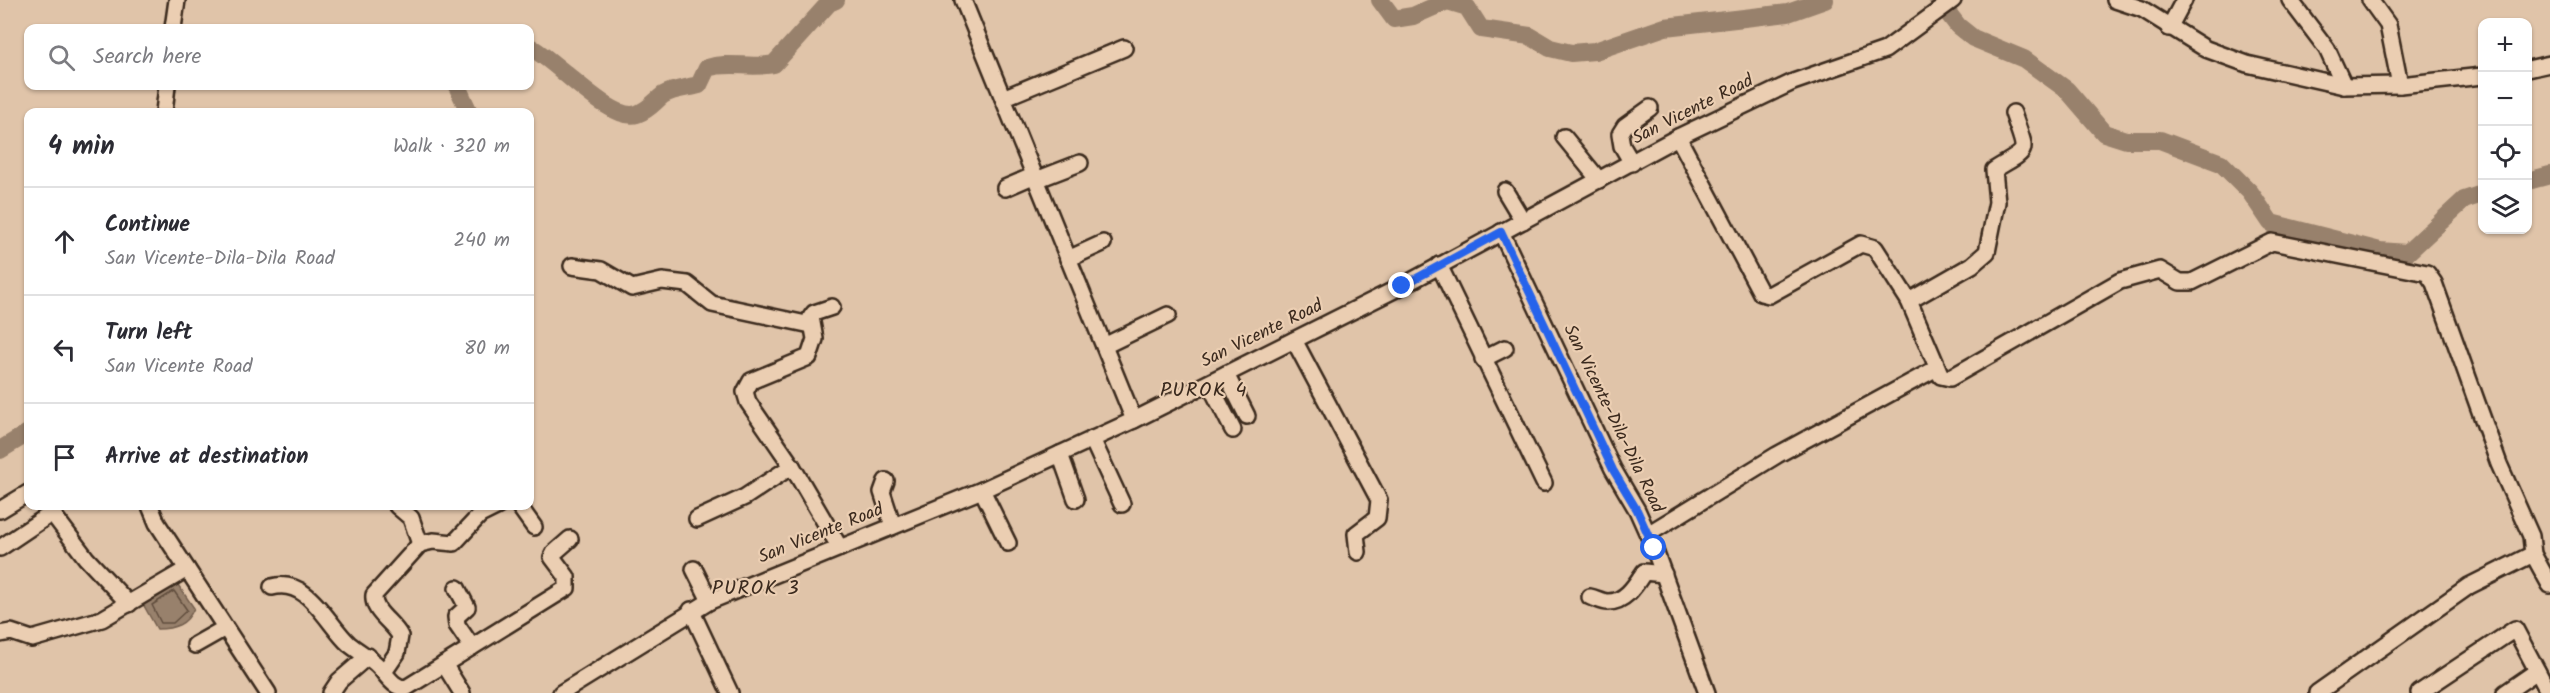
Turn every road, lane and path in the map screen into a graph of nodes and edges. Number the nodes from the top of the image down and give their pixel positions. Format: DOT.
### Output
graph roads {
  1 [pos="177,0"];
  2 [pos="963,0"];
  3 [pos="1953,0"];
  4 [pos="2115,0"];
  5 [pos="2184,0"];
  6 [pos="2290,0"];
  7 [pos="2370,0"];
  8 [pos="174,24"];
  9 [pos="2169,28"];
  10 [pos="1124,48"];
  11 [pos="2550,64"];
  12 [pos="2532,66"];
  13 [pos="2478,76"];
  14 [pos="2400,85"];
  15 [pos="2344,86"];
  16 [pos="167,90"];
  17 [pos="1003,98"];
  18 [pos="164,108"];
  19 [pos="1650,108"];
  20 [pos="2013,113"];
  21 [pos="1564,136"];
  22 [pos="1678,137"];
  23 [pos="1080,163"];
  24 [pos="1632,163"];
  25 [pos="1036,177"];
  26 [pos="1599,180"];
  27 [pos="1005,188"];
  28 [pos="1505,191"];
  29 [pos="1523,221"];
  30 [pos="1501,232"];
  31 [pos="1103,243"];
  32 [pos="1068,258"];
  33 [pos="572,266"];
  34 [pos="1439,266"];
  35 [pos="1909,301"];
  36 [pos="832,307"];
  37 [pos="1168,315"];
  38 [pos="811,325"];
  39 [pos="1294,340"];
  40 [pos="1104,346"];
  41 [pos="1505,348"];
  42 [pos="1483,359"];
  43 [pos="1937,368"];
  44 [pos="1226,374"];
  45 [pos="1209,382"];
  46 [pos="1247,416"];
  47 [pos="1134,420"];
  48 [pos="1233,430"];
  49 [pos="1092,439"];
  50 [pos="1060,454"];
  51 [pos="792,466"];
  52 [pos="886,481"];
  53 [pos="1544,483"];
  54 [pos="982,490"];
  55 [pos="24,495"];
  56 [pos="1076,499"];
  57 [pos="1122,504"];
  58 [pos="0,510"];
  59 [pos="50,510"];
  60 [pos="52,510"];
  61 [pos="152,510"];
  62 [pos="402,510"];
  63 [pos="490,510"];
  64 [pos="522,510"];
  65 [pos="697,519"];
  66 [pos="893,526"];
  67 [pos="534,527"];
  68 [pos="1648,534"];
  69 [pos="570,539"];
  70 [pos="1008,543"];
  71 [pos="420,544"];
  72 [pos="0,548"];
  73 [pos="840,548"];
  74 [pos="1358,552"];
  75 [pos="2533,554"];
  76 [pos="187,569"];
  77 [pos="694,569"];
  78 [pos="1664,574"];
  79 [pos="2550,585"];
  80 [pos="272,586"];
  81 [pos="457,588"];
  82 [pos="1590,597"];
  83 [pos="710,601"];
  84 [pos="129,604"];
  85 [pos="691,610"];
  86 [pos="225,628"];
  87 [pos="2,630"];
  88 [pos="195,645"];
  89 [pos="472,647"];
  90 [pos="368,656"];
  91 [pos="444,664"];
  92 [pos="2537,671"];
  93 [pos="384,672"];
  94 [pos="268,693"];
  95 [pos="331,693"];
  96 [pos="462,693"];
  97 [pos="561,693"];
  98 [pos="730,693"];
  99 [pos="1707,693"];
  100 [pos="2317,693"];
  101 [pos="2419,693"];
  102 [pos="2505,693"];
  103 [pos="2549,693"];
  1 -- 8 [label="street"];
  2 -- 17 [label="street"];
  3 -- 22 [label="street, San Vicente Road"];
  4 -- 9 [label="street"];
  5 -- 9 [label="street"];
  6 -- 15 [label="street"];
  7 -- 14 [label="street"];
  9 -- 15 [label="street"];
  10 -- 17 [label="street"];
  11 -- 12 [label="street"];
  13 -- 14 [label="street"];
  14 -- 15 [label="street"];
  16 -- 18 [label="street"];
  17 -- 25 [label="street"];
  19 -- 24 [label="street"];
  20 -- 35 [label="street"];
  21 -- 26 [label="street"];
  22 -- 24 [label="street, San Vicente Road"];
  22 -- 35 [label="street"];
  23 -- 25 [label="street"];
  24 -- 26 [label="street, San Vicente Road"];
  25 -- 27 [label="street"];
  25 -- 32 [label="street"];
  26 -- 29 [label="street, San Vicente Road"];
  28 -- 29 [label="street"];
  29 -- 30 [label="street, San Vicente Road"];
  30 -- 34 [label="street, San Vicente Road"];
  30 -- 68 [label="street, San Vicente-Dila-Dila Road"];
  31 -- 32 [label="street"];
  32 -- 40 [label="street"];
  33 -- 38 [label="street"];
  34 -- 39 [label="street, San Vicente Road"];
  34 -- 42 [label="street"];
  35 -- 43 [label="street"];
  36 -- 38 [label="street"];
  37 -- 40 [label="street"];
  38 -- 51 [label="street"];
  39 -- 44 [label="street, San Vicente Road"];
  39 -- 74 [label="street"];
  40 -- 47 [label="street"];
  41 -- 42 [label="street"];
  42 -- 53 [label="street"];
  43 -- 68 [label="street"];
  43 -- 75 [label="street"];
  44 -- 45 [label="street, San Vicente Road"];
  44 -- 46 [label="street"];
  45 -- 47 [label="street, San Vicente Road"];
  45 -- 48 [label="street"];
  47 -- 49 [label="street, San Vicente Road"];
  49 -- 50 [label="street, San Vicente Road"];
  49 -- 57 [label="street"];
  50 -- 54 [label="street, San Vicente Road"];
  50 -- 56 [label="street"];
  51 -- 65 [label="street"];
  51 -- 73 [label="street"];
  52 -- 66 [label="street"];
  54 -- 66 [label="street, San Vicente Road"];
  54 -- 70 [label="street"];
  55 -- 58 [label="street"];
  59 -- 72 [label="street"];
  60 -- 84 [label="street"];
  61 -- 76 [label="street"];
  62 -- 71 [label="street"];
  63 -- 71 [label="street"];
  64 -- 67 [label="street"];
  66 -- 73 [label="street, San Vicente Road"];
  68 -- 78 [label="street, San Vicente-Dila-Dila Road"];
  69 -- 89 [label="street"];
  71 -- 93 [label="street"];
  73 -- 83 [label="street, San Vicente Road"];
  75 -- 79 [label="street"];
  75 -- 100 [label="street"];
  76 -- 84 [label="street"];
  76 -- 86 [label="street"];
  77 -- 83 [label="street"];
  78 -- 82 [label="street"];
  78 -- 99 [label="street, San Vicente-Dila-Dila Road"];
  80 -- 90 [label="street"];
  81 -- 89 [label="street"];
  83 -- 85 [label="street, San Vicente Road"];
  84 -- 87 [label="street"];
  85 -- 97 [label="street, San Vicente Road"];
  85 -- 98 [label="street"];
  86 -- 88 [label="street"];
  86 -- 94 [label="street"];
  89 -- 91 [label="street"];
  90 -- 93 [label="street"];
  90 -- 95 [label="street"];
  91 -- 93 [label="street"];
  91 -- 96 [label="street"];
  92 -- 101 [label="street"];
  92 -- 102 [label="street"];
  92 -- 103 [label="street"];
}
